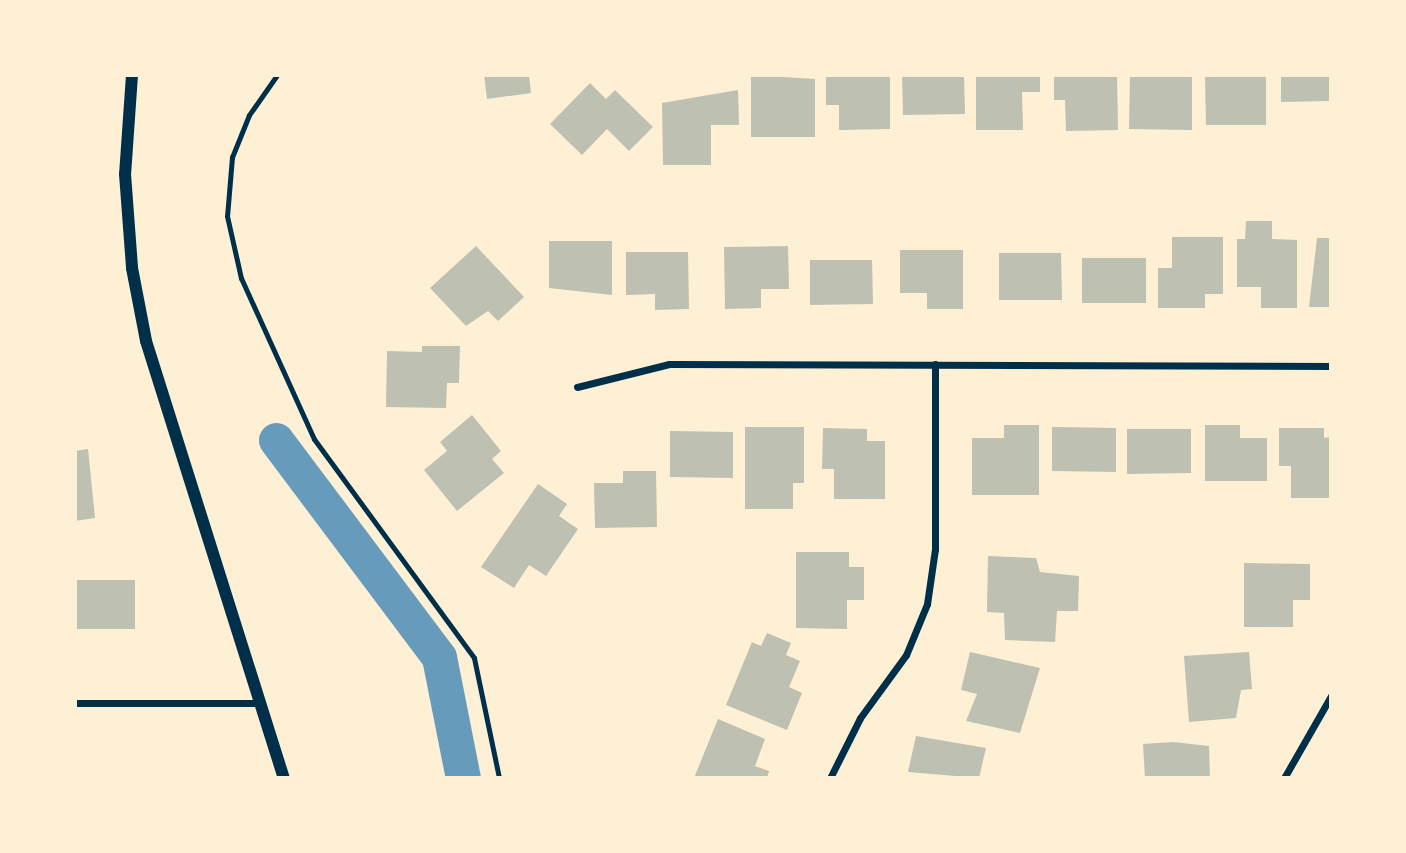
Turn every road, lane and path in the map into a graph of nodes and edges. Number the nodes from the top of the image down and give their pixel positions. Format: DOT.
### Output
graph roads {
  1 [pos="132,75"];
  2 [pos="277,75"];
  3 [pos="935,364"];
  4 [pos="1331,366"];
  5 [pos="577,387"];
  6 [pos="1331,696"];
  7 [pos="261,703"];
  8 [pos="75,704"];
  9 [pos="284,778"];
  10 [pos="499,778"];
  11 [pos="831,778"];
  12 [pos="1284,778"];
  1 -- 7 [label="street"];
  2 -- 10 [label="lane"];
  3 -- 4 [label="street"];
  3 -- 5 [label="street"];
  3 -- 11 [label="street"];
  6 -- 12 [label="street"];
  7 -- 8 [label="street"];
  7 -- 9 [label="street"];
}
